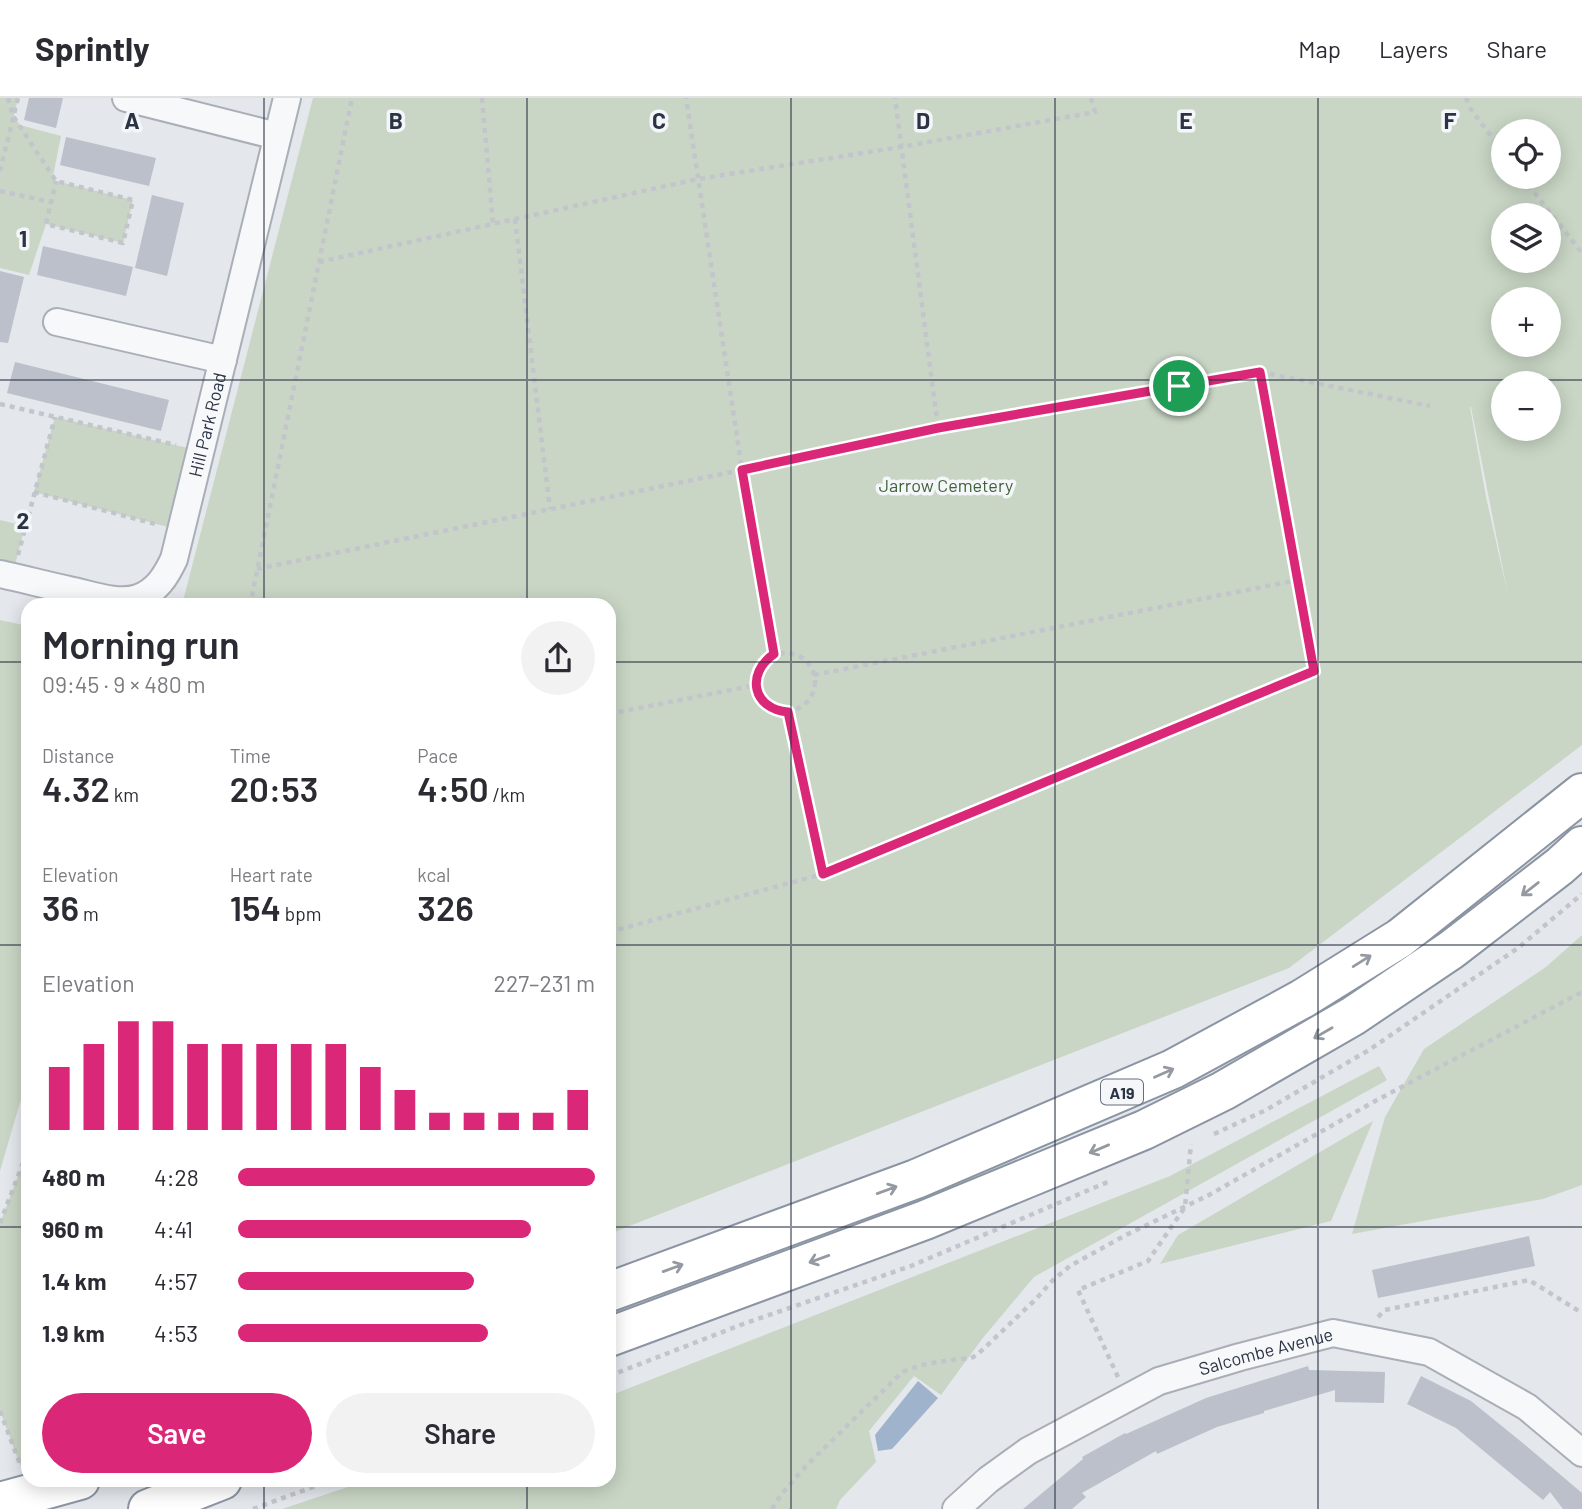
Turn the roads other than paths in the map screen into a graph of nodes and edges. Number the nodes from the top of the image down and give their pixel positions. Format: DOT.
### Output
graph roads {
  1 [pos="126,98"];
  2 [pos="287,98"];
  3 [pos="278,136"];
  4 [pos="57,322"];
  5 [pos="223,360"];
  6 [pos="6,575"];
  7 [pos="110,598"];
  8 [pos="138,598"];
  9 [pos="1582,793"];
  10 [pos="1582,846"];
  11 [pos="616,1289"];
  12 [pos="616,1334"];
  13 [pos="1582,1453"];
  14 [pos="55,1487"];
  15 [pos="79,1487"];
  16 [pos="204,1487"];
  17 [pos="0,1502"];
  18 [pos="151,1508"];
  19 [pos="21,1509"];
  20 [pos="956,1509"];
  1 -- 3 [label="street"];
  2 -- 3 [label="street, Hill Park Road"];
  3 -- 5 [label="street, Hill Park Road"];
  4 -- 5 [label="street"];
  5 -- 8 [label="street, Hill Park Road"];
  6 -- 7 [label="street, Hill Park Road"];
  11 -- 9 [label="highway, A19, one-way"];
  10 -- 12 [label="highway, A19, one-way"];
  13 -- 20 [label="street, Salcombe Avenue"];
  14 -- 17 [label="highway"];
  15 -- 19 [label="highway"];
  16 -- 18 [label="highway"];
}
